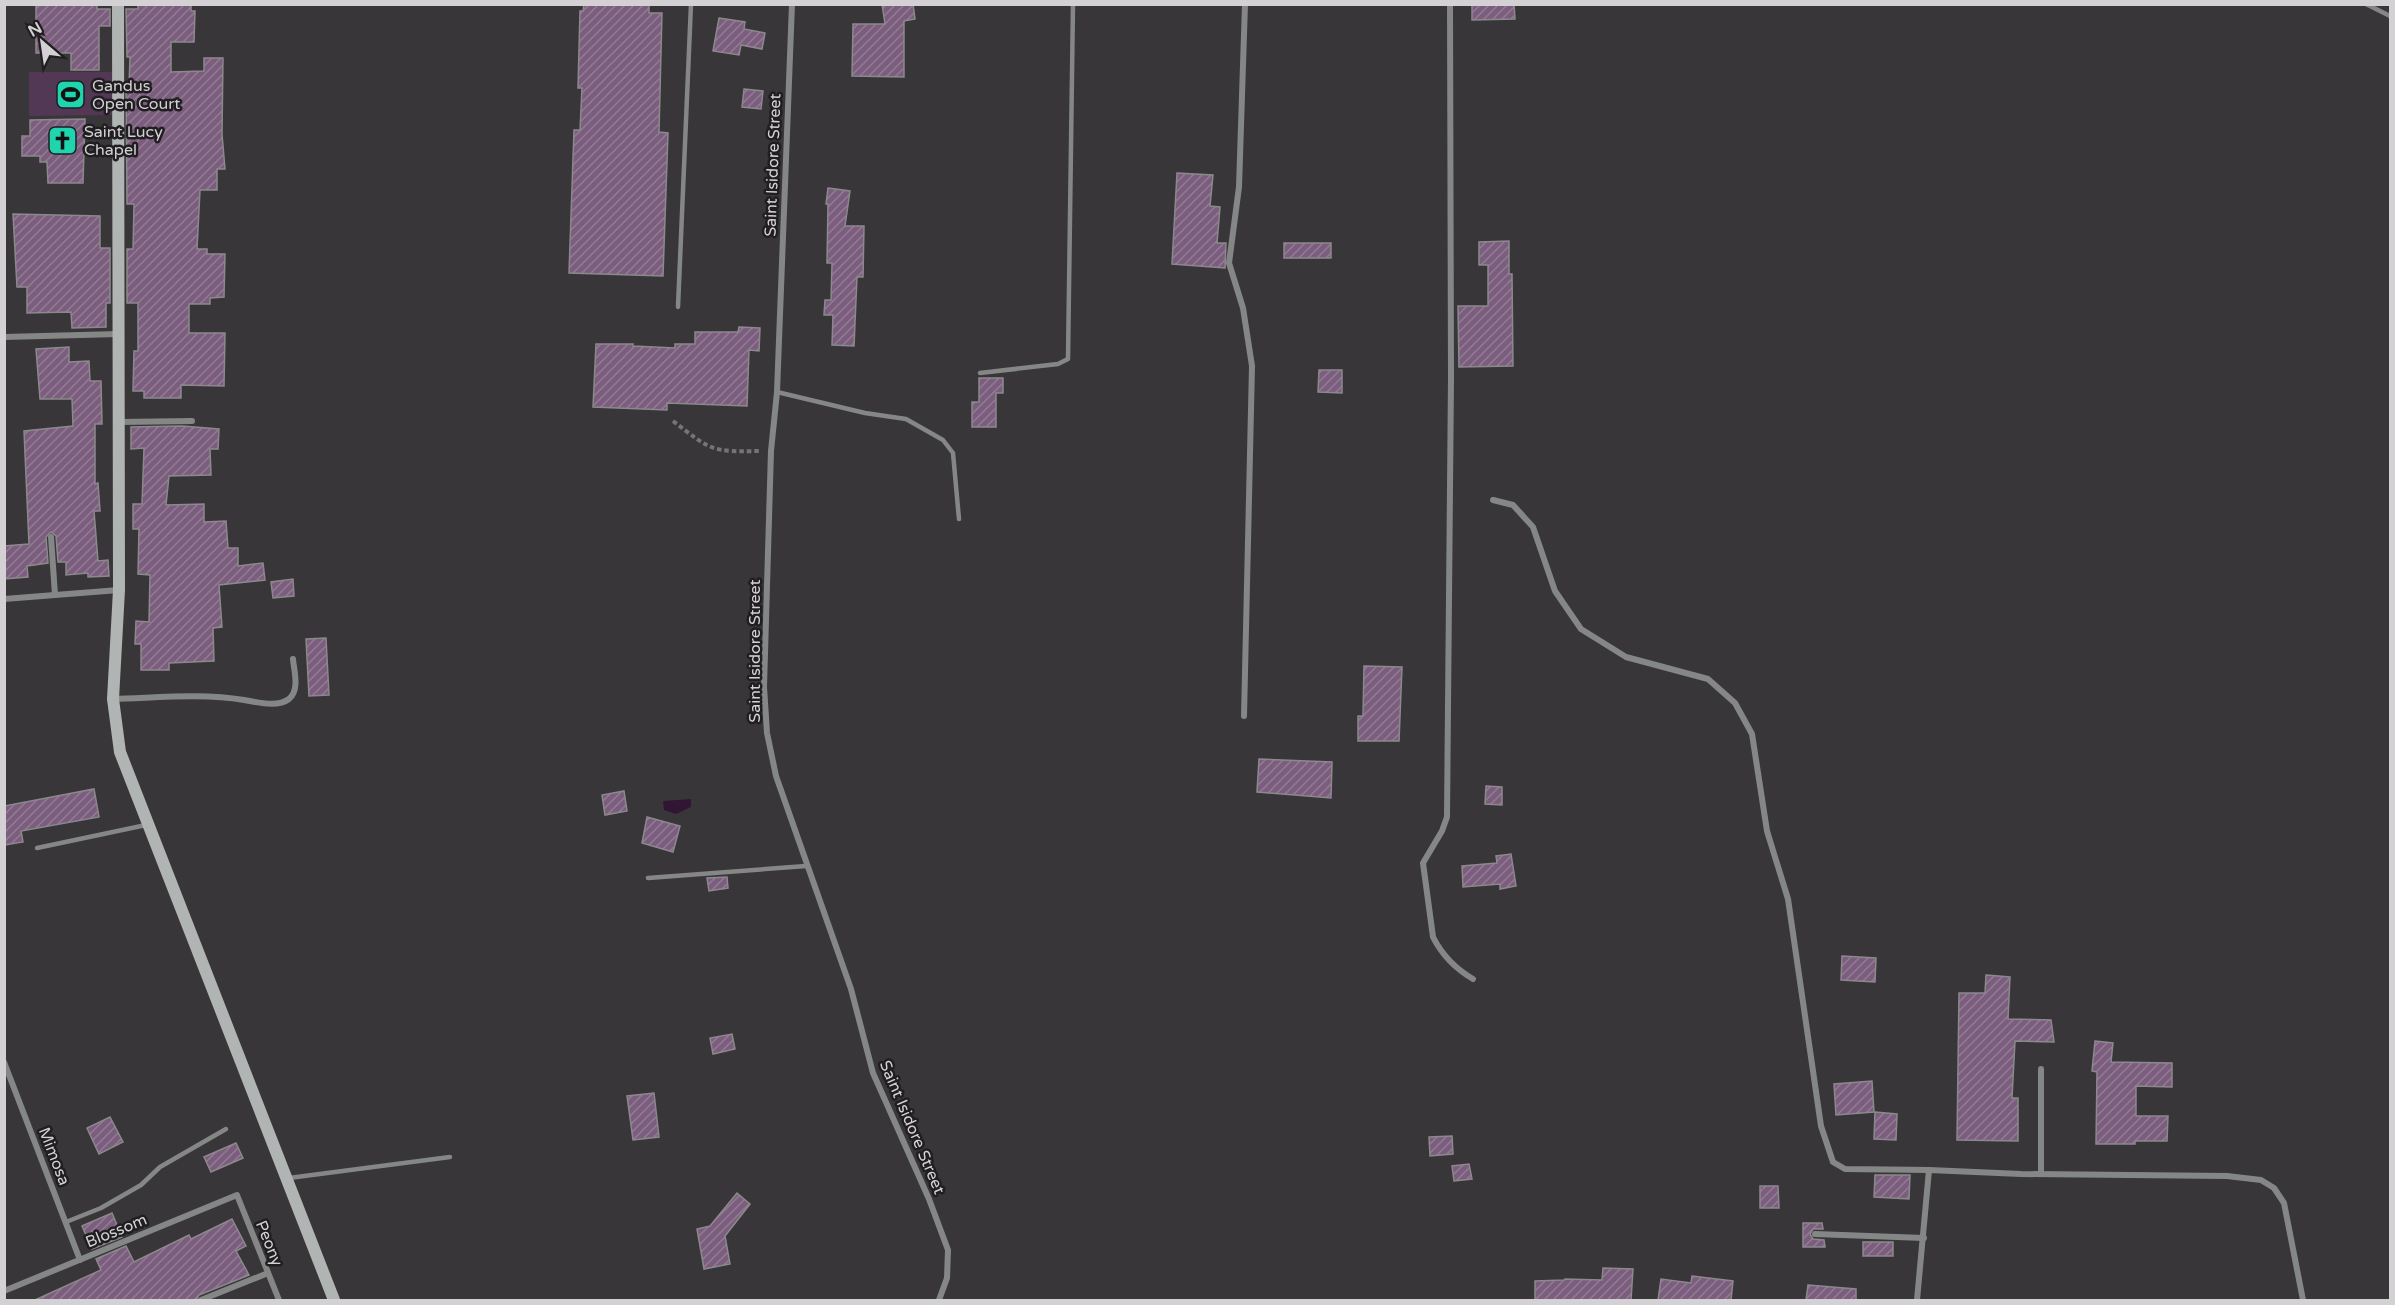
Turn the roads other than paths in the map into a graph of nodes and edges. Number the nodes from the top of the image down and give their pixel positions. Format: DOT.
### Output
graph roads {
  1 [pos="118,4"];
  2 [pos="691,4"];
  3 [pos="792,4"];
  4 [pos="1073,4"];
  5 [pos="1245,4"];
  6 [pos="1450,4"];
  7 [pos="2366,4"];
  8 [pos="2391,16"];
  9 [pos="678,307"];
  10 [pos="119,334"];
  11 [pos="4,337"];
  12 [pos="980,373"];
  13 [pos="777,392"];
  14 [pos="192,421"];
  15 [pos="119,422"];
  16 [pos="1493,500"];
  17 [pos="959,519"];
  18 [pos="51,537"];
  19 [pos="119,590"];
  20 [pos="55,595"];
  21 [pos="4,599"];
  22 [pos="293,659"];
  23 [pos="113,699"];
  24 [pos="1244,716"];
  25 [pos="149,825"];
  26 [pos="37,848"];
  27 [pos="806,866"];
  28 [pos="648,878"];
  29 [pos="1473,979"];
  30 [pos="4,1062"];
  31 [pos="2042,1069"];
  32 [pos="226,1129"];
  33 [pos="450,1157"];
  34 [pos="1929,1170"];
  35 [pos="2041,1174"];
  36 [pos="287,1179"];
  37 [pos="237,1195"];
  38 [pos="66,1222"];
  39 [pos="1815,1234"];
  40 [pos="1924,1238"];
  41 [pos="80,1260"];
  42 [pos="268,1273"];
  43 [pos="4,1291"];
  44 [pos="201,1300"];
  45 [pos="279,1300"];
  46 [pos="334,1300"];
  47 [pos="939,1300"];
  48 [pos="1917,1300"];
  49 [pos="2303,1300"];
  1 -- 10 [label="street"];
  2 -- 9 [label="lane"];
  3 -- 13 [label="street, Saint Isidore Street"];
  4 -- 12 [label="lane"];
  5 -- 24 [label="street"];
  6 -- 29 [label="street"];
  7 -- 8 [label="lane"];
  10 -- 11 [label="street"];
  10 -- 15 [label="street"];
  13 -- 17 [label="lane"];
  13 -- 27 [label="street, Saint Isidore Street"];
  14 -- 15 [label="street"];
  15 -- 19 [label="street"];
  16 -- 34 [label="street"];
  18 -- 20 [label="street"];
  19 -- 20 [label="street"];
  19 -- 23 [label="street"];
  20 -- 21 [label="street"];
  22 -- 23 [label="street"];
  23 -- 25 [label="street"];
  25 -- 26 [label="lane"];
  25 -- 36 [label="street"];
  27 -- 28 [label="lane"];
  27 -- 47 [label="street, Saint Isidore Street"];
  30 -- 38 [label="street, Mimosa"];
  31 -- 35 [label="street"];
  32 -- 38 [label="lane"];
  33 -- 36 [label="lane"];
  34 -- 35 [label="street"];
  34 -- 40 [label="street"];
  35 -- 49 [label="street"];
  36 -- 46 [label="street"];
  37 -- 41 [label="street, Blossom"];
  37 -- 42 [label="street, Peony"];
  38 -- 41 [label="street, Mimosa"];
  39 -- 40 [label="street"];
  40 -- 48 [label="street"];
  41 -- 43 [label="street, Blossom"];
  42 -- 44 [label="street"];
  42 -- 45 [label="street, Peony"];
}
